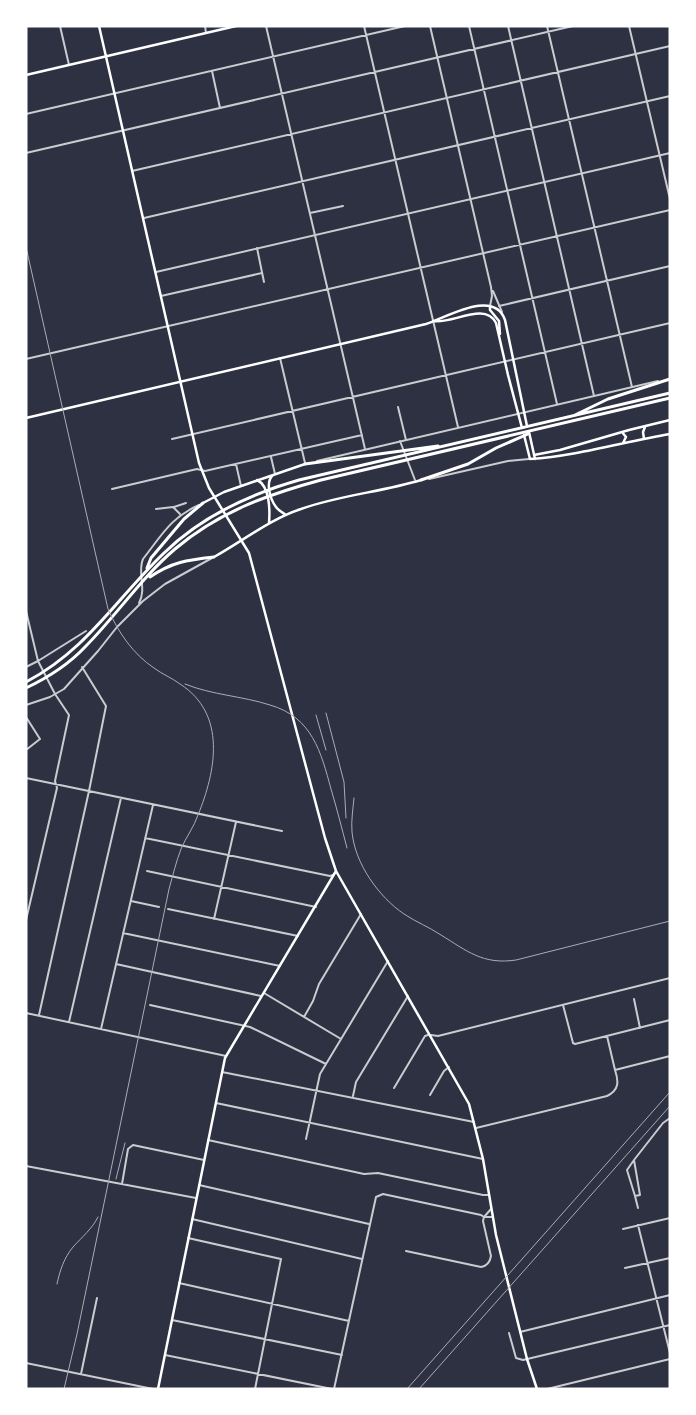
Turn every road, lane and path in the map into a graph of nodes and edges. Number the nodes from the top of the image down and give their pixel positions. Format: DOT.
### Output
graph roads {
  1 [pos="60,26"];
  2 [pos="99,26"];
  3 [pos="205,26"];
  4 [pos="235,26"];
  5 [pos="266,26"];
  6 [pos="364,26"];
  7 [pos="405,26"];
  8 [pos="430,26"];
  9 [pos="469,26"];
  10 [pos="508,26"];
  11 [pos="547,26"];
  12 [pos="573,26"];
  13 [pos="629,26"];
  14 [pos="548,32"];
  15 [pos="206,33"];
  16 [pos="366,35"];
  17 [pos="511,41"];
  18 [pos="670,46"];
  19 [pos="474,49"];
  20 [pos="636,54"];
  21 [pos="106,57"];
  22 [pos="273,57"];
  23 [pos="437,58"];
  24 [pos="69,65"];
  25 [pos="212,71"];
  26 [pos="374,72"];
  27 [pos="558,72"];
  28 [pos="26,75"];
  29 [pos="521,81"];
  30 [pos="484,90"];
  31 [pos="115,94"];
  32 [pos="282,94"];
  33 [pos="670,96"];
  34 [pos="447,98"];
  35 [pos="647,101"];
  36 [pos="220,108"];
  37 [pos="384,113"];
  38 [pos="26,114"];
  39 [pos="569,120"];
  40 [pos="532,128"];
  41 [pos="123,131"];
  42 [pos="292,134"];
  43 [pos="495,137"];
  44 [pos="458,145"];
  45 [pos="26,153"];
  46 [pos="670,153"];
  47 [pos="660,155"];
  48 [pos="395,160"];
  49 [pos="132,171"];
  50 [pos="582,173"];
  51 [pos="303,182"];
  52 [pos="544,182"];
  53 [pos="507,191"];
  54 [pos="670,198"];
  55 [pos="470,200"];
  56 [pos="343,206"];
  57 [pos="670,210"];
  58 [pos="310,213"];
  59 [pos="408,214"];
  60 [pos="143,219"];
  61 [pos="594,227"];
  62 [pos="315,235"];
  63 [pos="557,236"];
  64 [pos="520,244"];
  65 [pos="257,248"];
  66 [pos="483,253"];
  67 [pos="670,266"];
  68 [pos="420,268"];
  69 [pos="156,272"];
  70 [pos="262,273"];
  71 [pos="607,281"];
  72 [pos="264,282"];
  73 [pos="491,287"];
  74 [pos="328,289"];
  75 [pos="570,290"];
  76 [pos="161,296"];
  77 [pos="533,298"];
  78 [pos="476,306"];
  79 [pos="490,306"];
  80 [pos="499,306"];
  81 [pos="502,313"];
  82 [pos="476,314"];
  83 [pos="433,321"];
  84 [pos="670,323"];
  85 [pos="168,327"];
  86 [pos="619,334"];
  87 [pos="500,341"];
  88 [pos="582,343"];
  89 [pos="341,344"];
  90 [pos="545,352"];
  91 [pos="280,358"];
  92 [pos="26,359"];
  93 [pos="512,360"];
  94 [pos="504,362"];
  95 [pos="445,375"];
  96 [pos="670,379"];
  97 [pos="181,382"];
  98 [pos="632,387"];
  99 [pos="670,393"];
  100 [pos="594,396"];
  101 [pos="353,397"];
  102 [pos="670,398"];
  103 [pos="557,404"];
  104 [pos="398,407"];
  105 [pos="292,411"];
  106 [pos="524,412"];
  107 [pos="519,413"];
  108 [pos="571,417"];
  109 [pos="26,418"];
  110 [pos="670,420"];
  111 [pos="646,425"];
  112 [pos="458,427"];
  113 [pos="536,430"];
  114 [pos="622,432"];
  115 [pos="193,434"];
  116 [pos="670,434"];
  117 [pos="362,435"];
  118 [pos="172,439"];
  119 [pos="644,439"];
  120 [pos="406,440"];
  121 [pos="400,441"];
  122 [pos="464,443"];
  123 [pos="623,443"];
  124 [pos="302,449"];
  125 [pos="365,449"];
  126 [pos="270,456"];
  127 [pos="535,457"];
  128 [pos="530,459"];
  129 [pos="236,464"];
  130 [pos="305,464"];
  131 [pos="201,470"];
  132 [pos="274,474"];
  133 [pos="257,480"];
  134 [pos="421,480"];
  135 [pos="416,482"];
  136 [pos="241,486"];
  137 [pos="112,489"];
  138 [pos="214,498"];
  139 [pos="186,503"];
  140 [pos="203,503"];
  141 [pos="174,507"];
  142 [pos="156,509"];
  143 [pos="180,514"];
  144 [pos="286,515"];
  145 [pos="270,523"];
  146 [pos="242,540"];
  147 [pos="214,557"];
  148 [pos="146,572"];
  149 [pos="143,581"];
  150 [pos="143,592"];
  151 [pos="150,595"];
  152 [pos="136,607"];
  153 [pos="26,611"];
  154 [pos="86,631"];
  155 [pos="38,663"];
  156 [pos="26,667"];
  157 [pos="82,667"];
  158 [pos="26,682"];
  159 [pos="26,688"];
  160 [pos="55,694"];
  161 [pos="26,705"];
  162 [pos="26,717"];
  163 [pos="26,750"];
  164 [pos="26,778"];
  165 [pos="56,784"];
  166 [pos="89,791"];
  167 [pos="121,798"];
  168 [pos="153,805"];
  169 [pos="236,822"];
  170 [pos="282,831"];
  171 [pos="145,838"];
  172 [pos="228,855"];
  173 [pos="147,871"];
  174 [pos="336,871"];
  175 [pos="221,887"];
  176 [pos="131,902"];
  177 [pos="160,907"];
  178 [pos="316,907"];
  179 [pos="168,909"];
  180 [pos="361,914"];
  181 [pos="214,919"];
  182 [pos="26,920"];
  183 [pos="123,933"];
  184 [pos="298,936"];
  185 [pos="388,961"];
  186 [pos="116,964"];
  187 [pos="280,966"];
  188 [pos="670,978"];
  189 [pos="264,993"];
  190 [pos="262,996"];
  191 [pos="408,996"];
  192 [pos="634,999"];
  193 [pos="150,1005"];
  194 [pos="563,1005"];
  195 [pos="26,1013"];
  196 [pos="39,1015"];
  197 [pos="304,1017"];
  198 [pos="670,1020"];
  199 [pos="69,1022"];
  200 [pos="244,1026"];
  201 [pos="640,1028"];
  202 [pos="101,1029"];
  203 [pos="431,1035"];
  204 [pos="607,1036"];
  205 [pos="341,1039"];
  206 [pos="226,1056"];
  207 [pos="670,1056"];
  208 [pos="326,1064"];
  209 [pos="449,1067"];
  210 [pos="615,1070"];
  211 [pos="222,1072"];
  212 [pos="394,1088"];
  213 [pos="316,1090"];
  214 [pos="430,1095"];
  215 [pos="352,1097"];
  216 [pos="216,1103"];
  217 [pos="669,1118"];
  218 [pos="474,1122"];
  219 [pos="309,1123"];
  220 [pos="476,1128"];
  221 [pos="306,1139"];
  222 [pos="208,1140"];
  223 [pos="483,1159"];
  224 [pos="204,1160"];
  225 [pos="634,1160"];
  226 [pos="26,1166"];
  227 [pos="122,1184"];
  228 [pos="199,1185"];
  229 [pos="489,1195"];
  230 [pos="635,1196"];
  231 [pos="196,1198"];
  232 [pos="638,1208"];
  233 [pos="491,1209"];
  234 [pos="484,1217"];
  235 [pos="493,1217"];
  236 [pos="670,1218"];
  237 [pos="192,1219"];
  238 [pos="369,1224"];
  239 [pos="638,1225"];
  240 [pos="623,1229"];
  241 [pos="188,1238"];
  242 [pos="406,1251"];
  243 [pos="670,1258"];
  244 [pos="362,1259"];
  245 [pos="647,1263"];
  246 [pos="625,1268"];
  247 [pos="179,1283"];
  248 [pos="670,1295"];
  249 [pos="97,1298"];
  250 [pos="656,1298"];
  251 [pos="272,1304"];
  252 [pos="172,1320"];
  253 [pos="349,1321"];
  254 [pos="670,1325"];
  255 [pos="663,1326"];
  256 [pos="520,1332"];
  257 [pos="509,1333"];
  258 [pos="265,1339"];
  259 [pos="670,1353"];
  260 [pos="165,1354"];
  261 [pos="342,1355"];
  262 [pos="670,1359"];
  263 [pos="527,1360"];
  264 [pos="26,1363"];
  265 [pos="81,1374"];
  266 [pos="258,1374"];
  267 [pos="153,1389"];
  268 [pos="158,1389"];
  269 [pos="255,1389"];
  270 [pos="333,1389"];
  271 [pos="536,1389"];
  272 [pos="547,1389"];
  1 -- 24 [label="street"];
  2 -- 21 [label="main road"];
  3 -- 15 [label="street"];
  4 -- 15 [label="main road"];
  5 -- 22 [label="street"];
  6 -- 16 [label="street"];
  7 -- 16 [label="street"];
  8 -- 23 [label="street"];
  9 -- 19 [label="street"];
  10 -- 17 [label="street"];
  11 -- 14 [label="street"];
  12 -- 14 [label="street"];
  13 -- 20 [label="street"];
  14 -- 17 [label="street"];
  14 -- 27 [label="street"];
  15 -- 21 [label="main road"];
  16 -- 22 [label="street"];
  16 -- 26 [label="street"];
  17 -- 19 [label="street"];
  17 -- 29 [label="street"];
  18 -- 20 [label="street"];
  19 -- 23 [label="street"];
  19 -- 30 [label="street"];
  20 -- 27 [label="street"];
  20 -- 35 [label="street"];
  21 -- 24 [label="main road"];
  21 -- 31 [label="main road"];
  22 -- 25 [label="street"];
  22 -- 32 [label="street"];
  23 -- 26 [label="street"];
  23 -- 34 [label="street"];
  24 -- 28 [label="main road"];
  25 -- 31 [label="street"];
  25 -- 36 [label="street"];
  26 -- 32 [label="street"];
  26 -- 37 [label="street"];
  27 -- 29 [label="street"];
  27 -- 39 [label="street"];
  29 -- 30 [label="street"];
  29 -- 40 [label="street"];
  30 -- 34 [label="street"];
  30 -- 43 [label="street"];
  31 -- 38 [label="street"];
  31 -- 41 [label="main road"];
  32 -- 36 [label="street"];
  32 -- 42 [label="street"];
  33 -- 35 [label="street"];
  34 -- 37 [label="street"];
  34 -- 44 [label="street"];
  35 -- 39 [label="street"];
  35 -- 47 [label="street"];
  36 -- 41 [label="street"];
  37 -- 42 [label="street"];
  37 -- 48 [label="street"];
  39 -- 40 [label="street"];
  39 -- 50 [label="street"];
  40 -- 43 [label="street"];
  40 -- 52 [label="street"];
  41 -- 45 [label="street"];
  41 -- 49 [label="main road"];
  42 -- 49 [label="street"];
  42 -- 51 [label="street"];
  43 -- 44 [label="street"];
  43 -- 53 [label="street"];
  44 -- 48 [label="street"];
  44 -- 55 [label="street"];
  46 -- 47 [label="street"];
  47 -- 50 [label="street"];
  47 -- 54 [label="street"];
  48 -- 51 [label="street"];
  48 -- 59 [label="street"];
  49 -- 60 [label="main road"];
  50 -- 52 [label="street"];
  50 -- 61 [label="street"];
  51 -- 58 [label="street"];
  51 -- 60 [label="street"];
  52 -- 53 [label="street"];
  52 -- 63 [label="street"];
  53 -- 55 [label="street"];
  53 -- 64 [label="street"];
  55 -- 59 [label="street"];
  55 -- 66 [label="street"];
  56 -- 58 [label="street"];
  57 -- 61 [label="street"];
  58 -- 62 [label="street"];
  59 -- 62 [label="street"];
  59 -- 68 [label="street"];
  60 -- 69 [label="main road"];
  61 -- 63 [label="street"];
  61 -- 71 [label="street"];
  62 -- 65 [label="street"];
  62 -- 74 [label="street"];
  63 -- 64 [label="street"];
  63 -- 75 [label="street"];
  64 -- 66 [label="street"];
  64 -- 77 [label="street"];
  65 -- 69 [label="street"];
  65 -- 70 [label="street"];
  66 -- 68 [label="street"];
  66 -- 73 [label="street"];
  67 -- 71 [label="street"];
  68 -- 74 [label="street"];
  68 -- 83 [label="street"];
  69 -- 76 [label="main road"];
  70 -- 72 [label="street"];
  70 -- 76 [label="street"];
  71 -- 75 [label="street"];
  71 -- 86 [label="street"];
  73 -- 79 [label="street"];
  73 -- 80 [label="street"];
  74 -- 85 [label="street"];
  74 -- 89 [label="street"];
  75 -- 77 [label="street"];
  75 -- 88 [label="street"];
  76 -- 85 [label="main road"];
  77 -- 80 [label="street"];
  77 -- 90 [label="street"];
  78 -- 79 [label="main road"];
  78 -- 82 [label="main road"];
  78 -- 83 [label="main road"];
  79 -- 81 [label="main road"];
  79 -- 87 [label="main road"];
  80 -- 81 [label="street"];
  81 -- 93 [label="main road"];
  82 -- 83 [label="main road"];
  82 -- 87 [label="main road"];
  83 -- 89 [label="main road"];
  83 -- 95 [label="street"];
  84 -- 86 [label="street"];
  85 -- 92 [label="street"];
  85 -- 97 [label="main road"];
  86 -- 88 [label="street"];
  86 -- 98 [label="street"];
  87 -- 94 [label="main road"];
  88 -- 90 [label="street"];
  88 -- 100 [label="street"];
  89 -- 91 [label="main road"];
  89 -- 101 [label="street"];
  90 -- 93 [label="street"];
  90 -- 103 [label="street"];
  91 -- 97 [label="main road"];
  91 -- 105 [label="street"];
  93 -- 94 [label="street"];
  93 -- 106 [label="main road"];
  94 -- 95 [label="street"];
  94 -- 107 [label="main road"];
  95 -- 101 [label="street"];
  95 -- 112 [label="street"];
  96 -- 98 [label="street"];
  96 -- 108 [label="highway"];
  97 -- 109 [label="main road"];
  97 -- 115 [label="main road"];
  98 -- 100 [label="street"];
  99 -- 108 [label="highway"];
  100 -- 103 [label="street"];
  101 -- 105 [label="street"];
  101 -- 117 [label="street"];
  102 -- 113 [label="highway"];
  103 -- 106 [label="street"];
  104 -- 120 [label="street"];
  105 -- 115 [label="street"];
  105 -- 124 [label="street"];
  106 -- 107 [label="street"];
  106 -- 127 [label="main road"];
  107 -- 112 [label="street"];
  107 -- 128 [label="main road"];
  108 -- 122 [label="highway"];
  110 -- 111 [label="main road"];
  111 -- 114 [label="main road"];
  111 -- 119 [label="main road"];
  112 -- 120 [label="street"];
  113 -- 134 [label="highway"];
  113 -- 149 [label="highway"];
  114 -- 123 [label="main road"];
  114 -- 127 [label="main road"];
  115 -- 118 [label="street"];
  115 -- 131 [label="main road"];
  116 -- 119 [label="main road"];
  117 -- 124 [label="street"];
  117 -- 125 [label="street"];
  119 -- 123 [label="main road"];
  120 -- 121 [label="street"];
  121 -- 125 [label="street"];
  121 -- 135 [label="street"];
  122 -- 130 [label="highway"];
  122 -- 148 [label="highway"];
  123 -- 127 [label="main road"];
  124 -- 126 [label="street"];
  124 -- 130 [label="street"];
  125 -- 130 [label="street"];
  126 -- 129 [label="street"];
  126 -- 132 [label="street"];
  127 -- 128 [label="main road"];
  128 -- 134 [label="street"];
  129 -- 131 [label="street"];
  129 -- 136 [label="street"];
  130 -- 132 [label="main road"];
  131 -- 137 [label="street"];
  131 -- 138 [label="main road"];
  132 -- 133 [label="main road"];
  132 -- 144 [label="main road"];
  133 -- 136 [label="main road"];
  133 -- 145 [label="main road"];
  134 -- 135 [label="main road"];
  135 -- 144 [label="main road"];
  136 -- 138 [label="main road"];
  138 -- 140 [label="main road"];
  138 -- 146 [label="main road"];
  139 -- 141 [label="street"];
  140 -- 143 [label="street"];
  140 -- 148 [label="highway"];
  141 -- 142 [label="street"];
  141 -- 143 [label="street"];
  143 -- 150 [label="street"];
  144 -- 145 [label="main road"];
  145 -- 146 [label="main road"];
  146 -- 147 [label="main road"];
  146 -- 174 [label="main road"];
  147 -- 149 [label="highway"];
  147 -- 151 [label="street"];
  148 -- 158 [label="highway"];
  149 -- 159 [label="highway"];
  150 -- 151 [label="street"];
  150 -- 152 [label="street"];
  151 -- 152 [label="street"];
  152 -- 157 [label="street"];
  153 -- 155 [label="street"];
  154 -- 155 [label="street"];
  155 -- 156 [label="street"];
  155 -- 160 [label="street"];
  157 -- 160 [label="street"];
  157 -- 166 [label="street"];
  160 -- 161 [label="street"];
  160 -- 165 [label="street"];
  162 -- 163 [label="street"];
  164 -- 165 [label="street"];
  165 -- 166 [label="street"];
  165 -- 182 [label="street"];
  166 -- 167 [label="street"];
  166 -- 196 [label="street"];
  167 -- 168 [label="street"];
  167 -- 199 [label="street"];
  168 -- 169 [label="street"];
  168 -- 171 [label="street"];
  169 -- 170 [label="street"];
  169 -- 172 [label="street"];
  171 -- 172 [label="street"];
  171 -- 176 [label="street"];
  172 -- 174 [label="street"];
  172 -- 175 [label="street"];
  173 -- 175 [label="street"];
  174 -- 178 [label="main road"];
  174 -- 180 [label="main road"];
  175 -- 178 [label="street"];
  175 -- 181 [label="street"];
  176 -- 177 [label="street"];
  176 -- 183 [label="street"];
  178 -- 184 [label="main road"];
  179 -- 181 [label="street"];
  180 -- 185 [label="main road"];
  180 -- 197 [label="street"];
  181 -- 184 [label="street"];
  183 -- 186 [label="street"];
  183 -- 187 [label="street"];
  184 -- 187 [label="main road"];
  185 -- 191 [label="main road"];
  185 -- 205 [label="street"];
  186 -- 190 [label="street"];
  186 -- 202 [label="street"];
  187 -- 189 [label="main road"];
  188 -- 194 [label="street"];
  189 -- 190 [label="main road"];
  189 -- 197 [label="street"];
  190 -- 200 [label="main road"];
  191 -- 203 [label="main road"];
  191 -- 215 [label="street"];
  192 -- 201 [label="street"];
  193 -- 200 [label="street"];
  194 -- 203 [label="street"];
  194 -- 204 [label="street"];
  195 -- 196 [label="street"];
  196 -- 199 [label="street"];
  197 -- 205 [label="street"];
  198 -- 201 [label="street"];
  199 -- 202 [label="street"];
  200 -- 206 [label="main road"];
  200 -- 208 [label="street"];
  201 -- 204 [label="street"];
  202 -- 206 [label="street"];
  203 -- 209 [label="main road"];
  203 -- 212 [label="street"];
  204 -- 210 [label="street"];
  205 -- 208 [label="street"];
  206 -- 211 [label="main road"];
  207 -- 210 [label="street"];
  208 -- 213 [label="street"];
  209 -- 214 [label="street"];
  209 -- 218 [label="main road"];
  210 -- 220 [label="street"];
  211 -- 213 [label="street"];
  211 -- 216 [label="main road"];
  213 -- 215 [label="street"];
  213 -- 219 [label="street"];
  215 -- 218 [label="street"];
  216 -- 219 [label="street"];
  216 -- 222 [label="main road"];
  217 -- 225 [label="street"];
  218 -- 220 [label="main road"];
  219 -- 221 [label="street"];
  219 -- 223 [label="street"];
  220 -- 223 [label="main road"];
  222 -- 224 [label="main road"];
  222 -- 229 [label="street"];
  223 -- 229 [label="main road"];
  224 -- 227 [label="street"];
  224 -- 228 [label="main road"];
  225 -- 230 [label="street"];
  225 -- 230 [label="street"];
  226 -- 227 [label="street"];
  227 -- 231 [label="street"];
  228 -- 231 [label="main road"];
  228 -- 238 [label="street"];
  229 -- 233 [label="main road"];
  230 -- 232 [label="street"];
  231 -- 237 [label="main road"];
  233 -- 234 [label="street"];
  233 -- 235 [label="main road"];
  234 -- 235 [label="street"];
  234 -- 238 [label="street"];
  234 -- 242 [label="street"];
  235 -- 256 [label="main road"];
  236 -- 239 [label="street"];
  237 -- 241 [label="main road"];
  237 -- 244 [label="street"];
  238 -- 244 [label="street"];
  239 -- 240 [label="street"];
  239 -- 245 [label="street"];
  241 -- 247 [label="main road"];
  241 -- 251 [label="street"];
  243 -- 245 [label="street"];
  244 -- 253 [label="street"];
  245 -- 246 [label="street"];
  245 -- 250 [label="street"];
  247 -- 251 [label="street"];
  247 -- 252 [label="main road"];
  248 -- 250 [label="street"];
  249 -- 265 [label="street"];
  250 -- 255 [label="street"];
  250 -- 256 [label="street"];
  251 -- 253 [label="street"];
  251 -- 258 [label="street"];
  252 -- 258 [label="street"];
  252 -- 260 [label="main road"];
  253 -- 261 [label="street"];
  254 -- 255 [label="street"];
  255 -- 259 [label="street"];
  255 -- 263 [label="street"];
  256 -- 263 [label="main road"];
  257 -- 263 [label="street"];
  258 -- 261 [label="street"];
  258 -- 266 [label="street"];
  260 -- 266 [label="street"];
  260 -- 268 [label="main road"];
  261 -- 270 [label="street"];
  262 -- 272 [label="street"];
  263 -- 271 [label="main road"];
  264 -- 265 [label="street"];
  265 -- 267 [label="street"];
  266 -- 269 [label="street"];
  266 -- 270 [label="street"];
}
